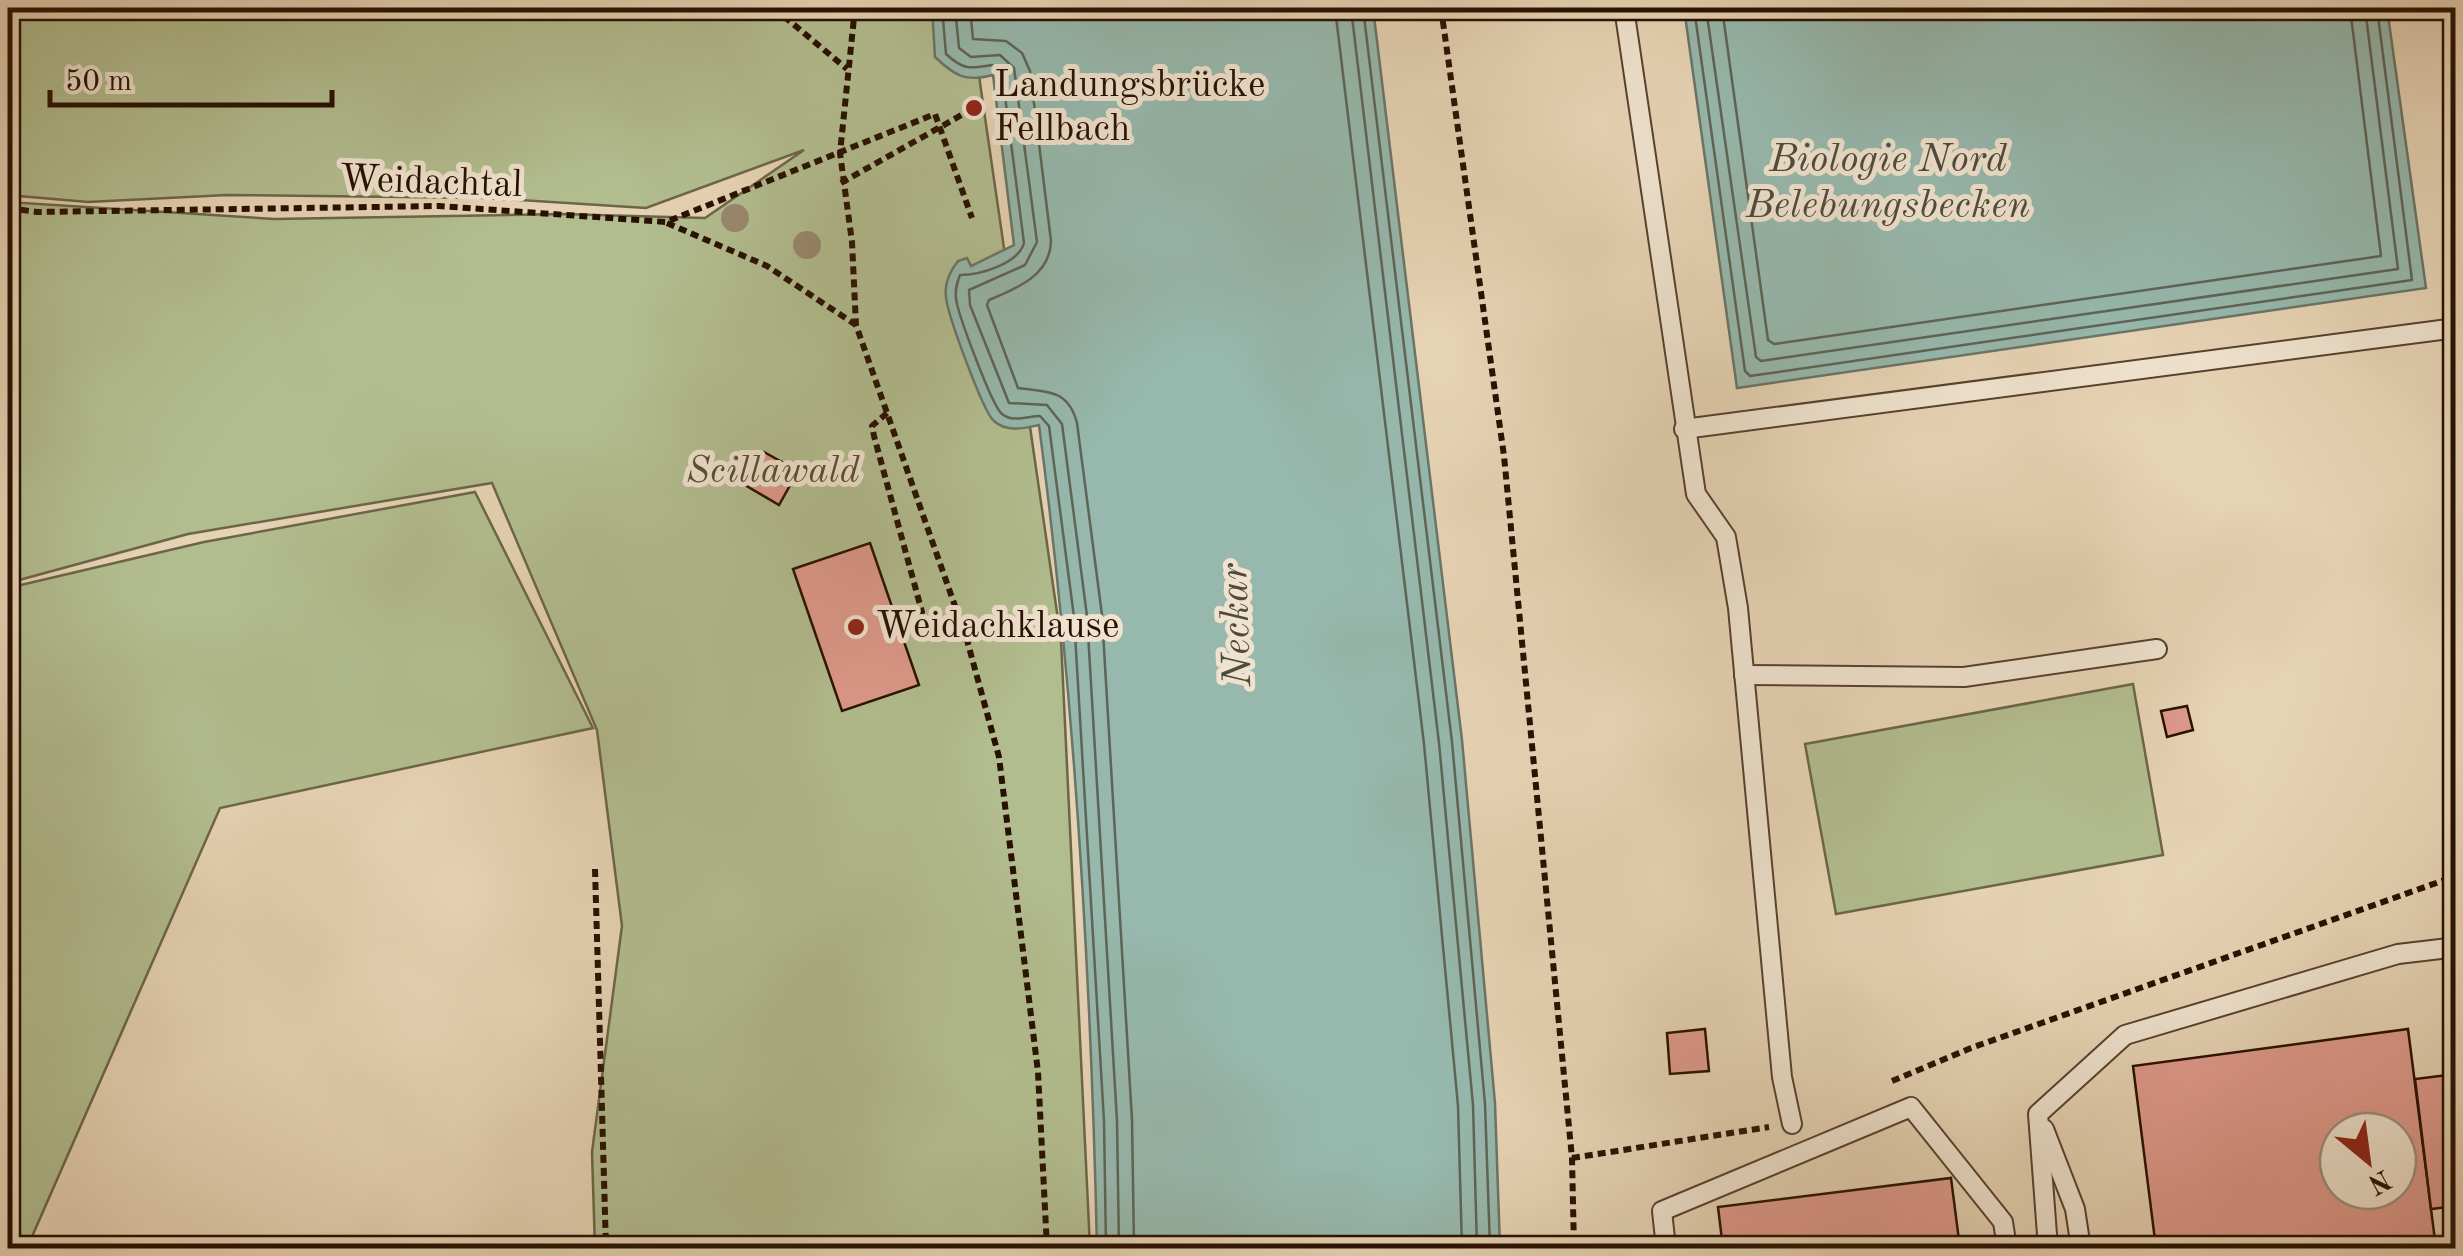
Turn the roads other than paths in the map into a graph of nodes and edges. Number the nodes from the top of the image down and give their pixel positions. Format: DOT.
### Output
graph roads {
  1 [pos="1624,8"];
  2 [pos="2456,328"];
  3 [pos="1684,429"];
  4 [pos="2156,649"];
  5 [pos="1744,675"];
  6 [pos="2449,948"];
  7 [pos="2038,1114"];
  8 [pos="1792,1124"];
  9 [pos="1666,1248"];
  10 [pos="2007,1248"];
  11 [pos="2048,1248"];
  12 [pos="2080,1248"];
  1 -- 3 [label="lane"];
  2 -- 3 [label="lane"];
  3 -- 5 [label="lane"];
  4 -- 5 [label="lane"];
  5 -- 8 [label="lane"];
  6 -- 7 [label="lane"];
  7 -- 11 [label="lane"];
  7 -- 12 [label="lane"];
  9 -- 10 [label="lane"];
}
